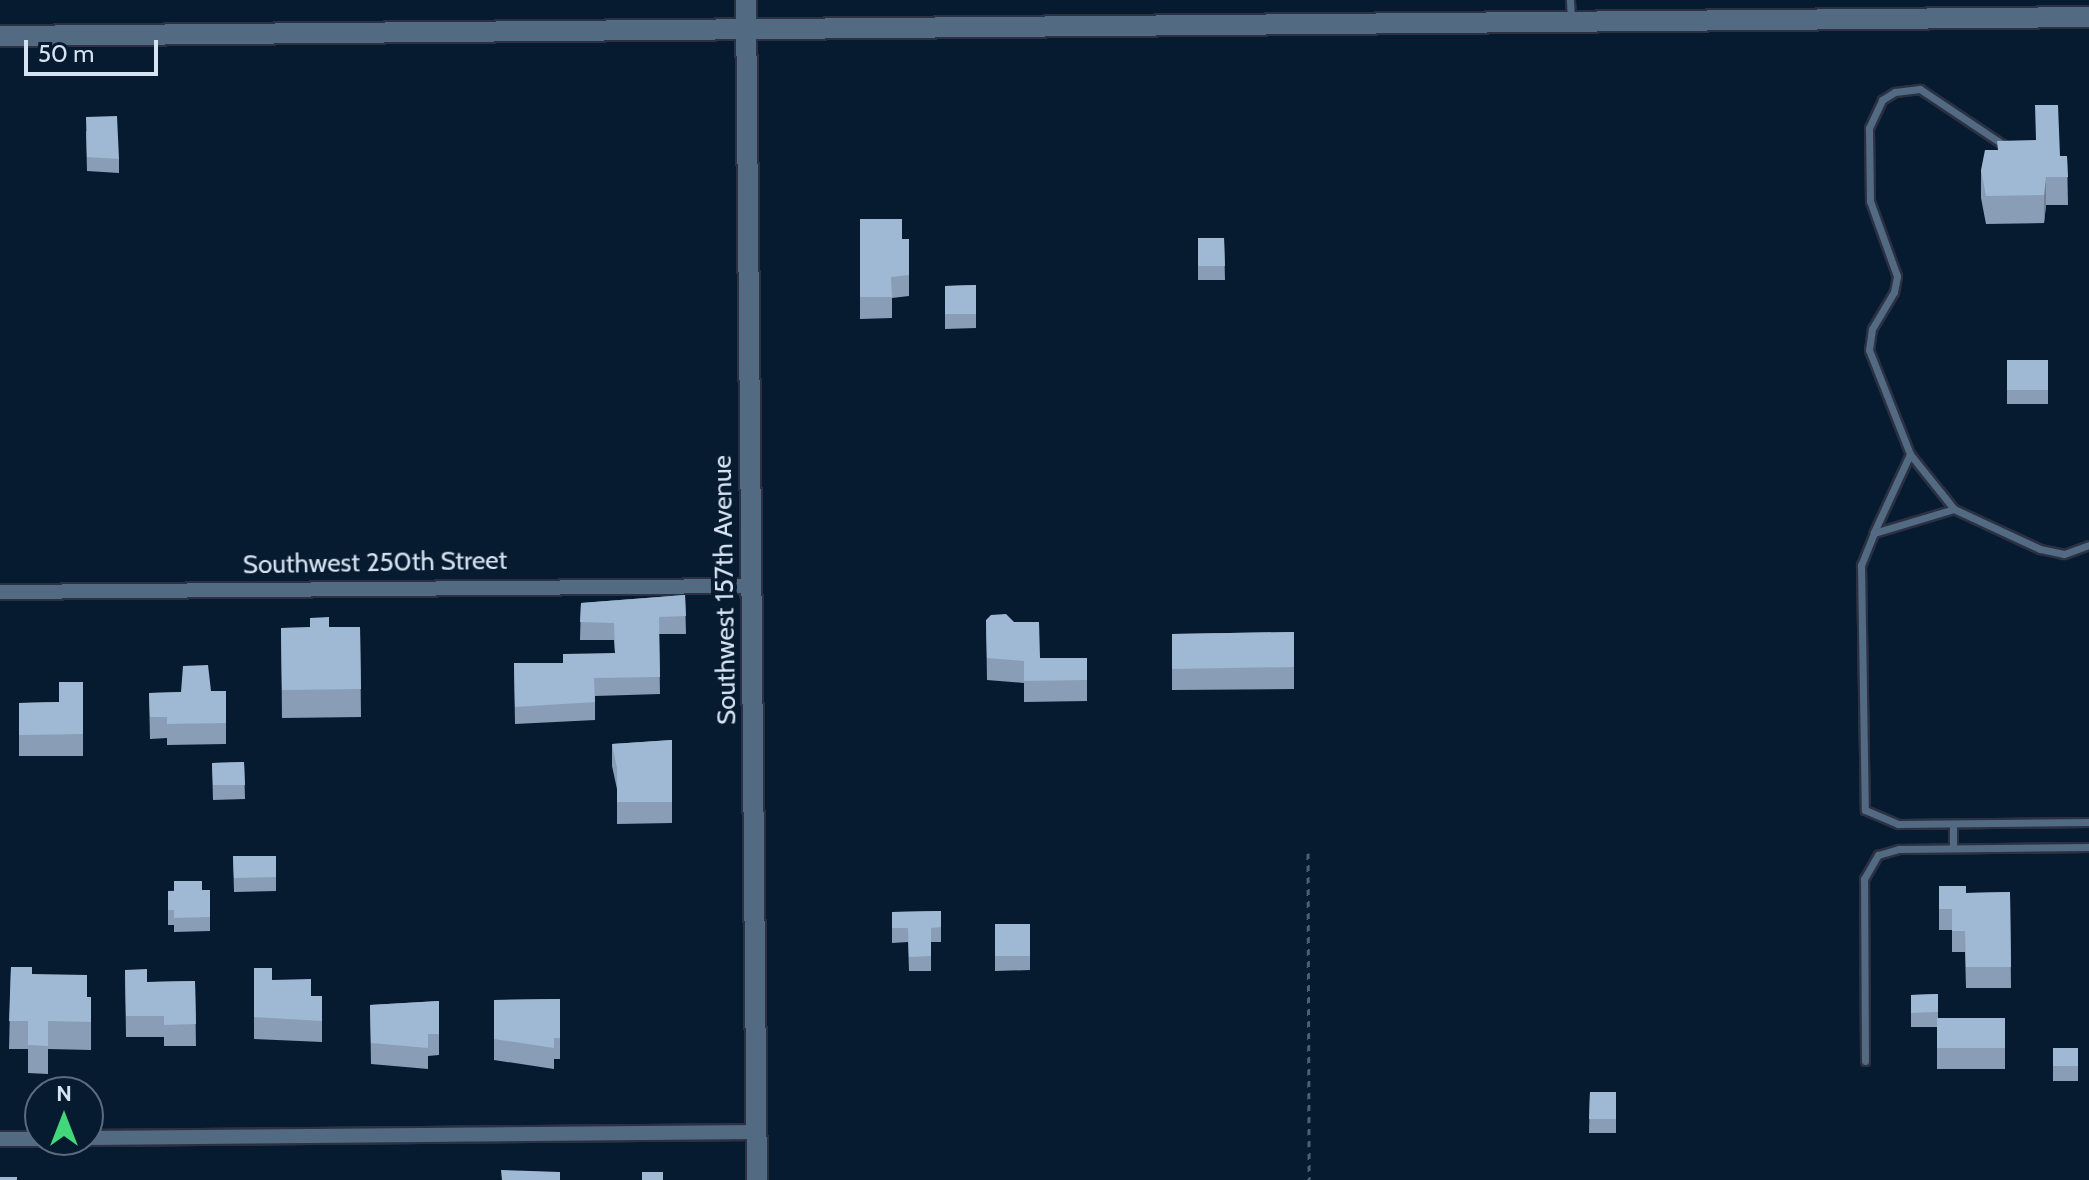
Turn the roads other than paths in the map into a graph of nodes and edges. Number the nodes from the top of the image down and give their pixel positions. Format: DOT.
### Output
graph roads {
  1 [pos="746,0"];
  2 [pos="1570,10"];
  3 [pos="2089,17"];
  4 [pos="747,26"];
  5 [pos="0,36"];
  6 [pos="2020,146"];
  7 [pos="1910,454"];
  8 [pos="1954,509"];
  9 [pos="1874,533"];
  10 [pos="2089,545"];
  11 [pos="751,586"];
  12 [pos="0,592"];
  13 [pos="2089,822"];
  14 [pos="1953,824"];
  15 [pos="2089,847"];
  16 [pos="1953,848"];
  17 [pos="1865,1061"];
  18 [pos="757,1132"];
  19 [pos="104,1138"];
  20 [pos="0,1139"];
  21 [pos="24,1139"];
  22 [pos="757,1180"];
  1 -- 4 [label="street, Southwest 157th Avenue"];
  2 -- 3 [label="street"];
  2 -- 4 [label="street"];
  4 -- 5 [label="street"];
  4 -- 11 [label="street, Southwest 157th Avenue"];
  6 -- 7 [label="lane"];
  7 -- 8 [label="lane"];
  7 -- 9 [label="lane"];
  8 -- 9 [label="lane"];
  8 -- 10 [label="lane"];
  9 -- 14 [label="lane"];
  11 -- 12 [label="street, Southwest 250th Street"];
  11 -- 18 [label="street, Southwest 157th Avenue"];
  13 -- 14 [label="lane"];
  14 -- 16 [label="lane"];
  15 -- 16 [label="lane"];
  16 -- 17 [label="lane"];
  18 -- 19 [label="street"];
  18 -- 22 [label="street, Southwest 157th Avenue"];
  20 -- 21 [label="street"];
}
